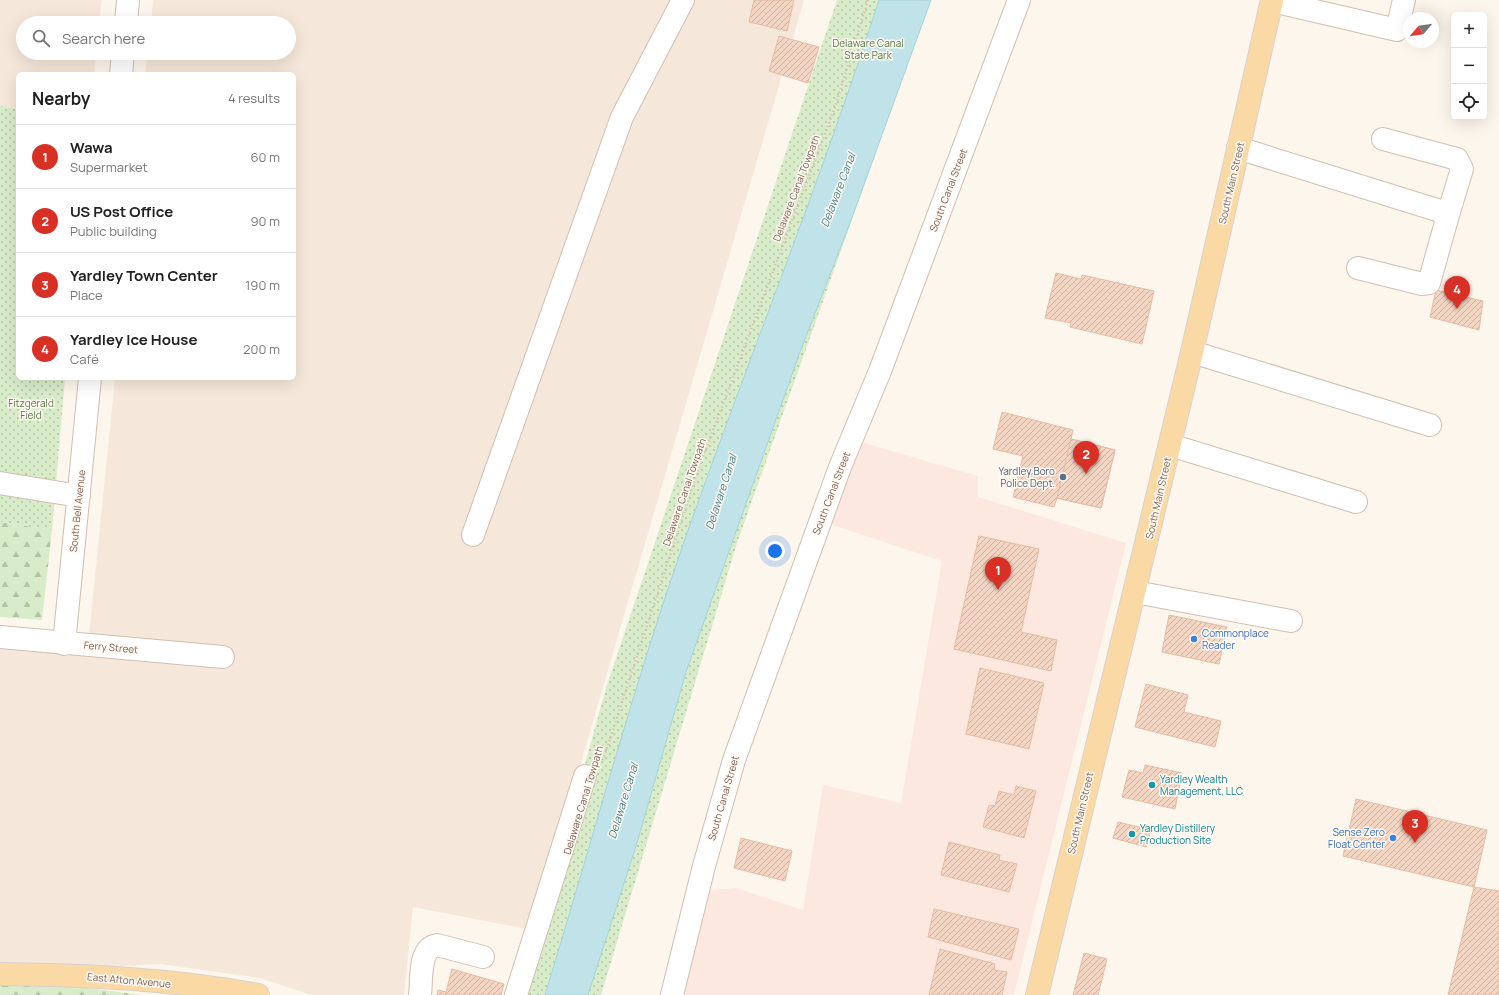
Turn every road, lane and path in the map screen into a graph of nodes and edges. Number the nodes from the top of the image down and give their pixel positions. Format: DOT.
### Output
graph roads {
  1 [pos="128,0"];
  2 [pos="683,0"];
  3 [pos="868,0"];
  4 [pos="1019,0"];
  5 [pos="1272,0"];
  6 [pos="1404,0"];
  7 [pos="127,16"];
  8 [pos="122,60"];
  9 [pos="121,72"];
  10 [pos="1383,139"];
  11 [pos="1238,148"];
  12 [pos="1448,216"];
  13 [pos="1358,268"];
  14 [pos="1192,352"];
  15 [pos="90,380"];
  16 [pos="1430,425"];
  17 [pos="1170,445"];
  18 [pos="0,483"];
  19 [pos="78,496"];
  20 [pos="1356,502"];
  21 [pos="473,535"];
  22 [pos="1135,592"];
  23 [pos="1291,621"];
  24 [pos="0,637"];
  25 [pos="64,644"];
  26 [pos="223,657"];
  27 [pos="593,771"];
  28 [pos="483,957"];
  29 [pos="0,974"];
  30 [pos="193,990"];
  31 [pos="232,993"];
  32 [pos="258,995"];
  33 [pos="420,995"];
  34 [pos="516,995"];
  35 [pos="672,995"];
  36 [pos="1037,995"];
  1 -- 7 [label="street"];
  2 -- 21 [label="street"];
  3 -- 27 [label="path, Delaware Canal Towpath"];
  4 -- 35 [label="street, South Canal Street"];
  5 -- 6 [label="street"];
  5 -- 11 [label="main road, South Main Street"];
  8 -- 9 [label="street"];
  10 -- 12 [label="street"];
  11 -- 12 [label="street"];
  11 -- 14 [label="main road, South Main Street"];
  12 -- 13 [label="street"];
  14 -- 16 [label="street"];
  14 -- 17 [label="main road, South Main Street"];
  15 -- 19 [label="street, South Bell Avenue"];
  17 -- 20 [label="street"];
  17 -- 22 [label="main road, South Main Street"];
  18 -- 19 [label="street"];
  19 -- 25 [label="street, South Bell Avenue"];
  22 -- 23 [label="street"];
  22 -- 36 [label="main road, South Main Street"];
  24 -- 25 [label="street, Ferry Street"];
  25 -- 26 [label="street, Ferry Street"];
  27 -- 34 [label="street"];
  28 -- 33 [label="street"];
  29 -- 30 [label="main road, East Afton Avenue"];
  30 -- 31 [label="main road, East Afton Avenue"];
  31 -- 32 [label="main road, East Afton Avenue"];
}
